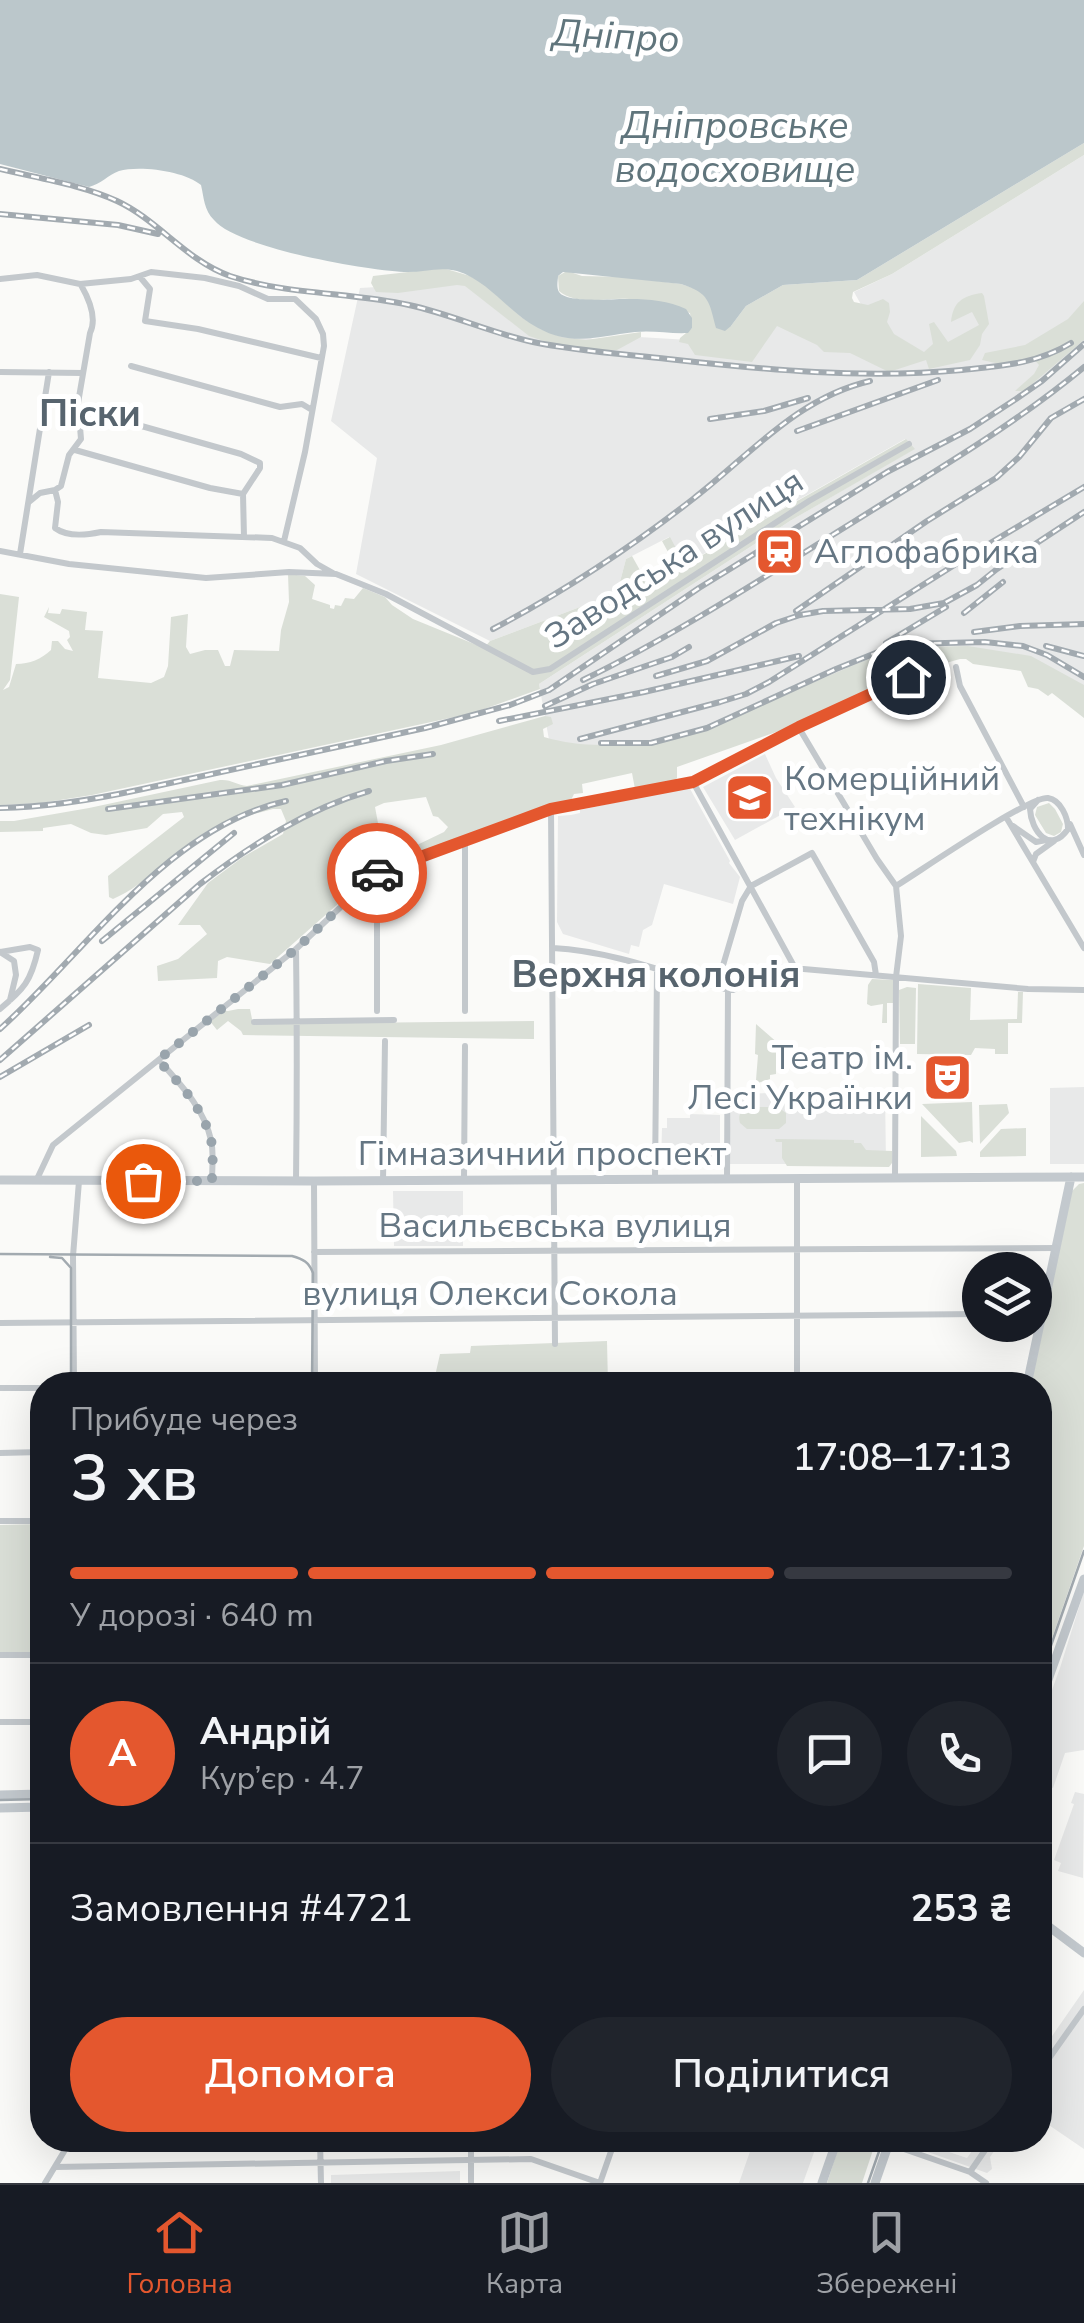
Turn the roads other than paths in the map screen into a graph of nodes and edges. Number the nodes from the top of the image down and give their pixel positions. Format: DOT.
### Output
graph roads {
  1 [pos="139,276"];
  2 [pos="0,281"];
  3 [pos="80,284"];
  4 [pos="321,358"];
  5 [pos="131,366"];
  6 [pos="0,372"];
  7 [pos="48,372"];
  8 [pos="83,373"];
  9 [pos="312,410"];
  10 [pos="113,418"];
  11 [pos="909,444"];
  12 [pos="75,450"];
  13 [pos="55,490"];
  14 [pos="243,494"];
  15 [pos="29,502"];
  16 [pos="244,536"];
  17 [pos="284,541"];
  18 [pos="0,551"];
  19 [pos="20,554"];
  20 [pos="336,574"];
  21 [pos="943,667"];
  22 [pos="956,668"];
  23 [pos="799,727"];
  24 [pos="693,782"];
  25 [pos="1038,800"];
  26 [pos="1024,807"];
  27 [pos="551,809"];
  28 [pos="1006,818"];
  29 [pos="1066,818"];
  30 [pos="1032,821"];
  31 [pos="466,840"];
  32 [pos="1054,840"];
  33 [pos="1084,856"];
  34 [pos="1032,863"];
  35 [pos="377,873"];
  36 [pos="751,886"];
  37 [pos="896,886"];
  38 [pos="553,948"];
  39 [pos="1084,948"];
  40 [pos="296,949"];
  41 [pos="0,952"];
  42 [pos="794,968"];
  43 [pos="657,970"];
  44 [pos="876,975"];
  45 [pos="896,977"];
  46 [pos="728,989"];
  47 [pos="1084,990"];
  48 [pos="9,1002"];
  49 [pos="0,1009"];
  50 [pos="378,1010"];
  51 [pos="465,1011"];
  52 [pos="394,1020"];
  53 [pos="254,1022"];
  54 [pos="297,1022"];
  55 [pos="385,1041"];
  56 [pos="465,1046"];
  57 [pos="158,1060"];
  58 [pos="1071,1177"];
  59 [pos="1084,1177"];
  60 [pos="895,1178"];
  61 [pos="797,1179"];
  62 [pos="0,1180"];
  63 [pos="38,1180"];
  64 [pos="464,1180"];
  65 [pos="554,1180"];
  66 [pos="655,1180"];
  67 [pos="727,1180"];
  68 [pos="78,1181"];
  69 [pos="212,1181"];
  70 [pos="296,1181"];
  71 [pos="314,1181"];
  72 [pos="382,1181"];
  73 [pos="1058,1248"];
  74 [pos="796,1249"];
  75 [pos="555,1250"];
  76 [pos="314,1252"];
  77 [pos="1052,1270"];
  78 [pos="962,1314"];
  79 [pos="796,1316"];
  80 [pos="556,1317"];
  81 [pos="316,1319"];
  82 [pos="74,1322"];
  83 [pos="0,1323"];
  84 [pos="1035,1342"];
  85 [pos="556,1344"];
  86 [pos="74,1372"];
  87 [pos="317,1372"];
  88 [pos="797,1372"];
  89 [pos="1030,1372"];
  90 [pos="0,1388"];
  91 [pos="30,1388"];
  92 [pos="30,1452"];
  93 [pos="0,1453"];
  94 [pos="30,1521"];
  95 [pos="0,1522"];
  96 [pos="1084,1579"];
  97 [pos="0,1655"];
  98 [pos="30,1655"];
  99 [pos="1052,1668"];
  100 [pos="0,1722"];
  101 [pos="30,1722"];
  102 [pos="30,1794"];
  103 [pos="0,1795"];
  104 [pos="30,1807"];
  105 [pos="0,1808"];
  106 [pos="1052,1929"];
  107 [pos="1084,1953"];
  108 [pos="1084,2008"];
  109 [pos="1052,2055"];
  110 [pos="64,2152"];
  111 [pos="320,2152"];
  112 [pos="471,2152"];
  113 [pos="611,2152"];
  114 [pos="833,2152"];
  115 [pos="882,2152"];
  116 [pos="915,2152"];
  117 [pos="984,2152"];
  118 [pos="471,2160"];
  119 [pos="321,2164"];
  120 [pos="55,2167"];
  121 [pos="970,2172"];
  122 [pos="45,2183"];
  123 [pos="321,2183"];
  124 [pos="471,2183"];
  125 [pos="600,2183"];
  126 [pos="822,2183"];
  127 [pos="875,2183"];
  128 [pos="986,2183"];
  1 -- 3 [label="street"];
  1 -- 4 [label="street"];
  1 -- 4 [label="street"];
  2 -- 3 [label="street"];
  3 -- 8 [label="street"];
  4 -- 9 [label="street"];
  5 -- 9 [label="street"];
  6 -- 7 [label="street"];
  7 -- 8 [label="street"];
  7 -- 15 [label="street"];
  8 -- 12 [label="street"];
  9 -- 17 [label="street"];
  10 -- 14 [label="street"];
  11 -- 20 [label="street, Заводська вулиця"];
  12 -- 13 [label="street"];
  12 -- 14 [label="street"];
  13 -- 15 [label="street"];
  13 -- 16 [label="street"];
  14 -- 16 [label="street"];
  15 -- 19 [label="street"];
  16 -- 17 [label="street"];
  17 -- 20 [label="street"];
  18 -- 19 [label="street, Заводська вулиця"];
  19 -- 20 [label="street, Заводська вулиця"];
  21 -- 23 [label="street"];
  22 -- 26 [label="street"];
  23 -- 24 [label="street"];
  23 -- 37 [label="street"];
  24 -- 27 [label="street"];
  24 -- 36 [label="street"];
  25 -- 26 [label="street"];
  25 -- 29 [label="street"];
  25 -- 30 [label="street"];
  26 -- 28 [label="street"];
  26 -- 30 [label="street"];
  27 -- 31 [label="street"];
  27 -- 38 [label="street"];
  28 -- 32 [label="street"];
  28 -- 34 [label="street"];
  28 -- 37 [label="street"];
  29 -- 32 [label="street"];
  29 -- 33 [label="street"];
  30 -- 32 [label="street"];
  31 -- 35 [label="street"];
  31 -- 51 [label="street"];
  32 -- 33 [label="street"];
  32 -- 34 [label="street"];
  34 -- 39 [label="street"];
  35 -- 40 [label="street"];
  35 -- 50 [label="street"];
  36 -- 42 [label="street"];
  36 -- 44 [label="street"];
  36 -- 46 [label="street"];
  37 -- 45 [label="street"];
  38 -- 43 [label="street"];
  38 -- 65 [label="street"];
  40 -- 54 [label="street"];
  40 -- 57 [label="street"];
  41 -- 48 [label="street"];
  41 -- 48 [label="street"];
  42 -- 44 [label="street"];
  42 -- 46 [label="street"];
  43 -- 46 [label="street"];
  43 -- 66 [label="street"];
  44 -- 45 [label="street"];
  45 -- 47 [label="street"];
  45 -- 60 [label="street"];
  46 -- 67 [label="street"];
  48 -- 49 [label="street"];
  52 -- 54 [label="street"];
  53 -- 54 [label="street"];
  54 -- 70 [label="street"];
  55 -- 72 [label="street"];
  56 -- 64 [label="street"];
  57 -- 63 [label="street"];
  57 -- 69 [label="street"];
  58 -- 59 [label="main road, Гімназичний проспект"];
  58 -- 60 [label="main road, Гімназичний проспект"];
  58 -- 73 [label="main road"];
  60 -- 61 [label="main road, Гімназичний проспект"];
  61 -- 67 [label="main road, Гімназичний проспект"];
  61 -- 74 [label="street"];
  62 -- 63 [label="main road, Гімназичний проспект"];
  63 -- 68 [label="main road, Гімназичний проспект"];
  64 -- 65 [label="main road, Гімназичний проспект"];
  64 -- 72 [label="main road, Гімназичний проспект"];
  65 -- 66 [label="main road, Гімназичний проспект"];
  65 -- 75 [label="street"];
  66 -- 67 [label="main road, Гімназичний проспект"];
  68 -- 69 [label="main road, Гімназичний проспект"];
  68 -- 82 [label="street"];
  69 -- 70 [label="main road, Гімназичний проспект"];
  70 -- 71 [label="main road, Гімназичний проспект"];
  71 -- 72 [label="main road, Гімназичний проспект"];
  71 -- 76 [label="street"];
  73 -- 74 [label="street, Васильєвська вулиця"];
  73 -- 77 [label="main road"];
  74 -- 75 [label="street, Васильєвська вулиця"];
  74 -- 79 [label="street"];
  75 -- 76 [label="street, Васильєвська вулиця"];
  75 -- 80 [label="street"];
  76 -- 81 [label="street"];
  78 -- 79 [label="street, вулиця Олекси Сокола"];
  79 -- 80 [label="street, вулиця Олекси Сокола"];
  79 -- 88 [label="street"];
  80 -- 81 [label="street, вулиця Олекси Сокола"];
  80 -- 85 [label="street"];
  81 -- 82 [label="street, вулиця Олекси Сокола"];
  81 -- 87 [label="street"];
  82 -- 83 [label="street, вулиця Олекси Сокола"];
  82 -- 86 [label="street"];
  84 -- 89 [label="main road"];
  90 -- 91 [label="street"];
  92 -- 93 [label="street"];
  94 -- 95 [label="street"];
  96 -- 99 [label="main road"];
  97 -- 98 [label="street"];
  100 -- 101 [label="street"];
  102 -- 103 [label="main road"];
  104 -- 105 [label="main road"];
  106 -- 107 [label="main road"];
  108 -- 109 [label="street"];
  110 -- 120 [label="street"];
  111 -- 119 [label="street"];
  112 -- 118 [label="street"];
  113 -- 125 [label="street"];
  114 -- 126 [label="main road"];
  115 -- 127 [label="main road"];
  116 -- 121 [label="street"];
  117 -- 121 [label="street"];
  118 -- 119 [label="street"];
  118 -- 124 [label="street"];
  118 -- 125 [label="street"];
  119 -- 120 [label="street"];
  119 -- 123 [label="street"];
  120 -- 122 [label="street"];
  121 -- 128 [label="street"];
}
